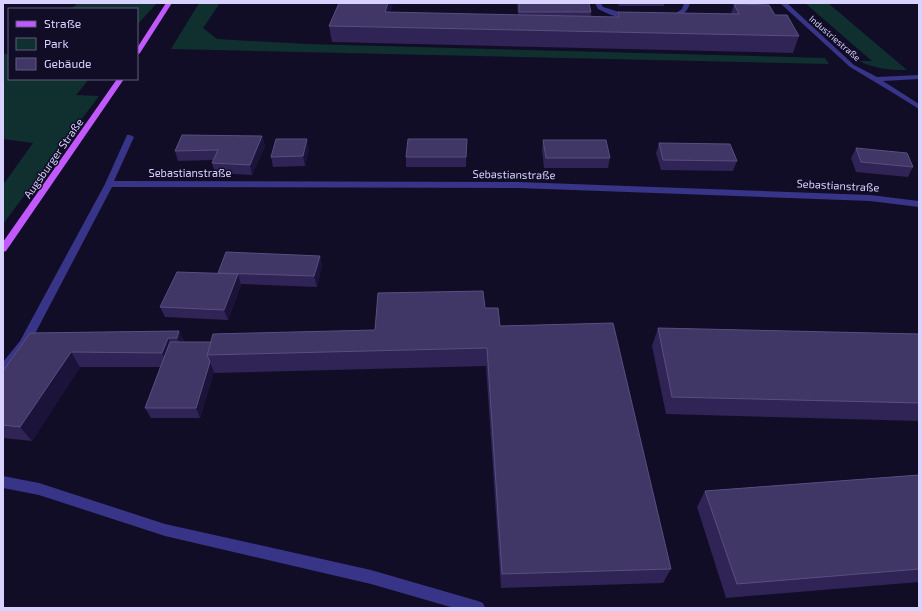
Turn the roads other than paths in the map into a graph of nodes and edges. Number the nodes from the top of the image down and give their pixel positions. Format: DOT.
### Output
graph roads {
  1 [pos="169,3"];
  2 [pos="598,3"];
  3 [pos="687,3"];
  4 [pos="783,3"];
  5 [pos="636,16"];
  6 [pos="659,16"];
  7 [pos="138,51"];
  8 [pos="919,77"];
  9 [pos="876,79"];
  10 [pos="120,80"];
  11 [pos="919,107"];
  12 [pos="130,136"];
  13 [pos="108,184"];
  14 [pos="919,204"];
  15 [pos="3,249"];
  16 [pos="3,370"];
  17 [pos="3,482"];
  18 [pos="478,608"];
  1 -- 7 [label="main road"];
  2 -- 5 [label="street"];
  3 -- 6 [label="street"];
  4 -- 9 [label="street, Industriestraße"];
  8 -- 9 [label="street"];
  9 -- 11 [label="street, Industriestraße"];
  10 -- 15 [label="main road, Augsburger Straße"];
  12 -- 13 [label="street"];
  13 -- 14 [label="street, Sebastianstraße"];
  13 -- 16 [label="street"];
  17 -- 18 [label="street"];
}
